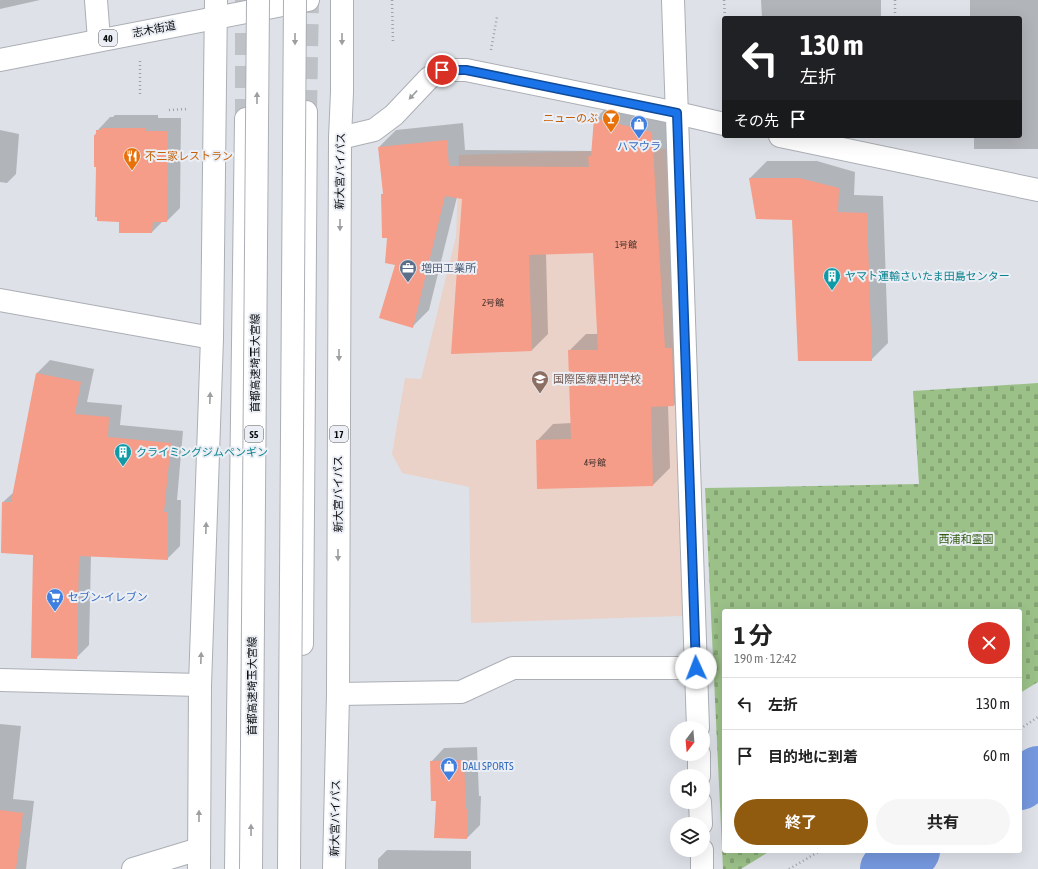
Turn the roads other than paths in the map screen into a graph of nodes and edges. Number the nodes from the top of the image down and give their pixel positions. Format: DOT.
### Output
graph roads {
  1 [pos="96,0"];
  2 [pos="258,0"];
  3 [pos="295,0"];
  4 [pos="308,0"];
  5 [pos="342,0"];
  6 [pos="673,0"];
  7 [pos="216,9"];
  8 [pos="99,40"];
  9 [pos="0,60"];
  10 [pos="306,112"];
  11 [pos="677,113"];
  12 [pos="246,119"];
  13 [pos="722,124"];
  14 [pos="340,138"];
  15 [pos="790,138"];
  16 [pos="1038,190"];
  17 [pos="0,300"];
  18 [pos="212,338"];
  19 [pos="696,668"];
  20 [pos="0,680"];
  21 [pos="200,685"];
  22 [pos="338,694"];
  23 [pos="698,721"];
  24 [pos="702,857"];
  25 [pos="199,859"];
  26 [pos="133,869"];
  27 [pos="236,869"];
  28 [pos="250,869"];
  29 [pos="289,869"];
  30 [pos="300,869"];
  31 [pos="334,869"];
  32 [pos="702,869"];
  1 -- 8 [label="main road"];
  28 -- 2 [label="main road, 首都高速埼玉大宮線 / S5, one-way, bridge"];
  3 -- 29 [label="main road, one-way, bridge"];
  4 -- 7 [label="main road, 志木街道 / 40"];
  5 -- 14 [label="main road, 新大宮バイパス / 17, one-way"];
  6 -- 11 [label="main road"];
  7 -- 8 [label="main road, 志木街道 / 40"];
  7 -- 18 [label="main road"];
  8 -- 9 [label="main road, 志木街道 / 40"];
  10 -- 30 [label="main road"];
  11 -- 13 [label="main road"];
  11 -- 14 [label="main road, one-way"];
  11 -- 19 [label="main road"];
  12 -- 27 [label="main road"];
  14 -- 22 [label="main road, 新大宮バイパス / 17, one-way"];
  15 -- 16 [label="main road"];
  17 -- 18 [label="main road"];
  21 -- 18 [label="main road, one-way"];
  19 -- 22 [label="main road"];
  19 -- 23 [label="main road"];
  20 -- 21 [label="main road"];
  25 -- 21 [label="main road, one-way"];
  22 -- 31 [label="main road, 新大宮バイパス / 17"];
  24 -- 32 [label="main road"];
  25 -- 26 [label="main road"];
}
